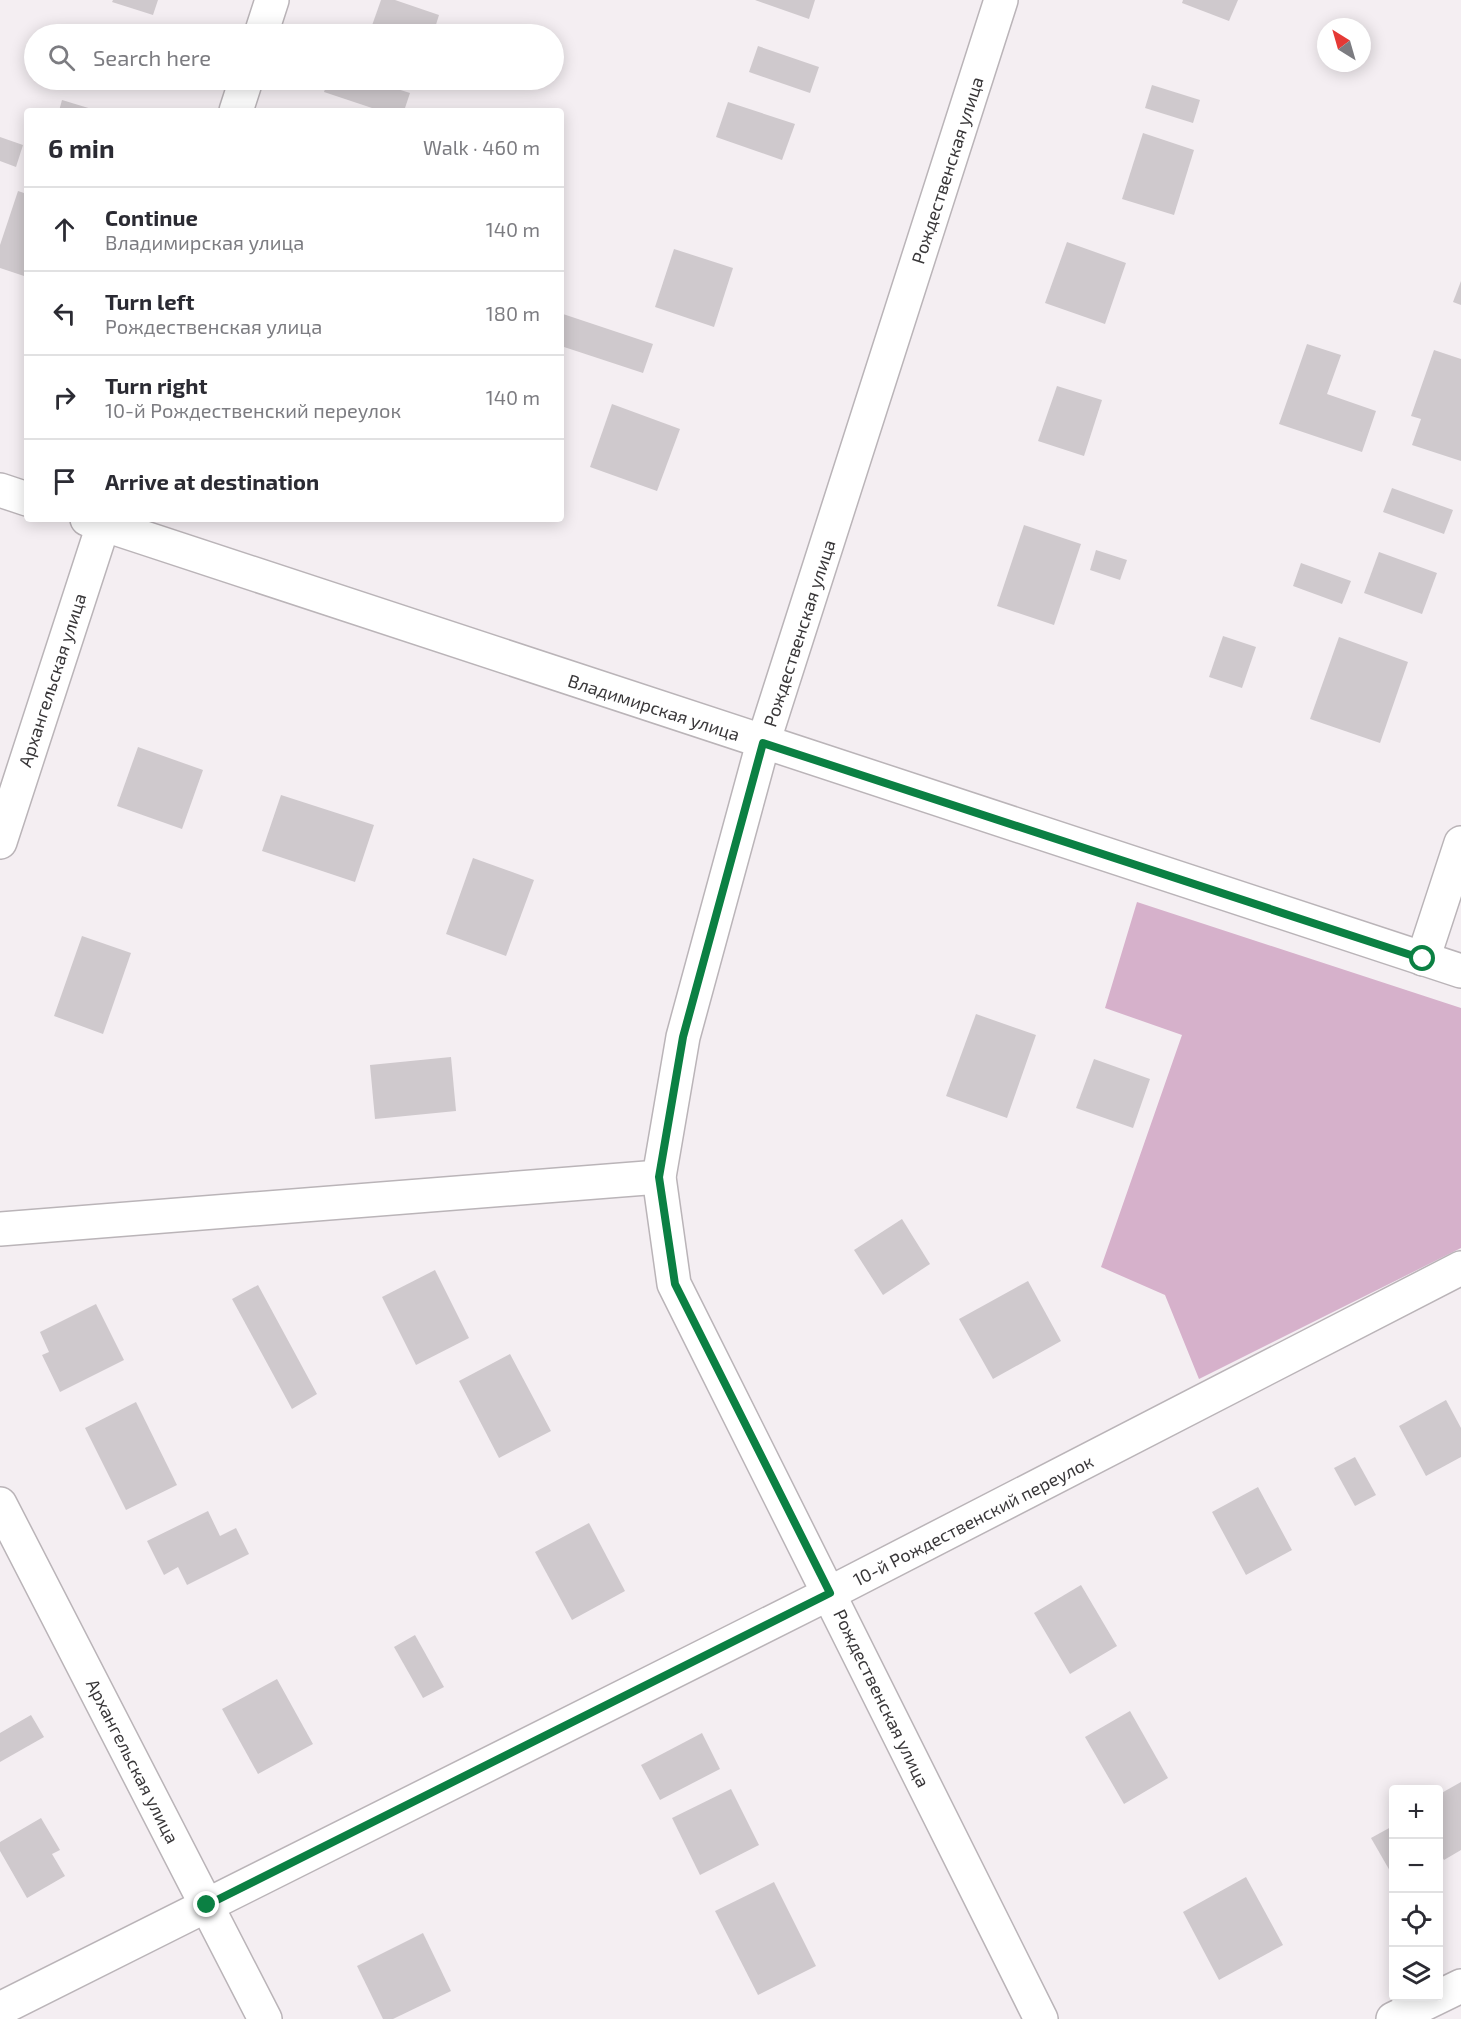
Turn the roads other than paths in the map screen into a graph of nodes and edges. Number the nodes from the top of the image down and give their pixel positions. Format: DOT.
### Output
graph roads {
  1 [pos="272,0"];
  2 [pos="1001,0"];
  3 [pos="264,24"];
  4 [pos="243,90"];
  5 [pos="237,108"];
  6 [pos="0,490"];
  7 [pos="24,498"];
  8 [pos="98,522"];
  9 [pos="101,522"];
  10 [pos="763,743"];
  11 [pos="0,842"];
  12 [pos="1461,843"];
  13 [pos="1423,959"];
  14 [pos="1461,971"];
  15 [pos="659,1177"];
  16 [pos="0,1229"];
  17 [pos="1461,1268"];
  18 [pos="0,1504"];
  19 [pos="830,1593"];
  20 [pos="207,1905"];
  21 [pos="1461,1986"];
  22 [pos="0,2009"];
  23 [pos="265,2019"];
  24 [pos="1041,2019"];
  25 [pos="1392,2019"];
  1 -- 3 [label="street"];
  2 -- 10 [label="street, Рождественская улица"];
  4 -- 5 [label="street"];
  6 -- 7 [label="street"];
  8 -- 11 [label="street, Архангельская улица"];
  9 -- 10 [label="street, Владимирская улица"];
  10 -- 13 [label="street, Владимирская улица"];
  10 -- 15 [label="street, Рождественская улица"];
  12 -- 13 [label="street"];
  13 -- 14 [label="street, Владимирская улица"];
  15 -- 16 [label="street"];
  15 -- 19 [label="street, Рождественская улица"];
  17 -- 19 [label="street, 10-й Рождественский переулок"];
  18 -- 20 [label="street, Архангельская улица"];
  19 -- 20 [label="street, 10-й Рождественский переулок"];
  19 -- 24 [label="street, Рождественская улица"];
  20 -- 22 [label="street, 10-й Рождественский переулок"];
  20 -- 23 [label="street, Архангельская улица"];
  21 -- 25 [label="street"];
}
